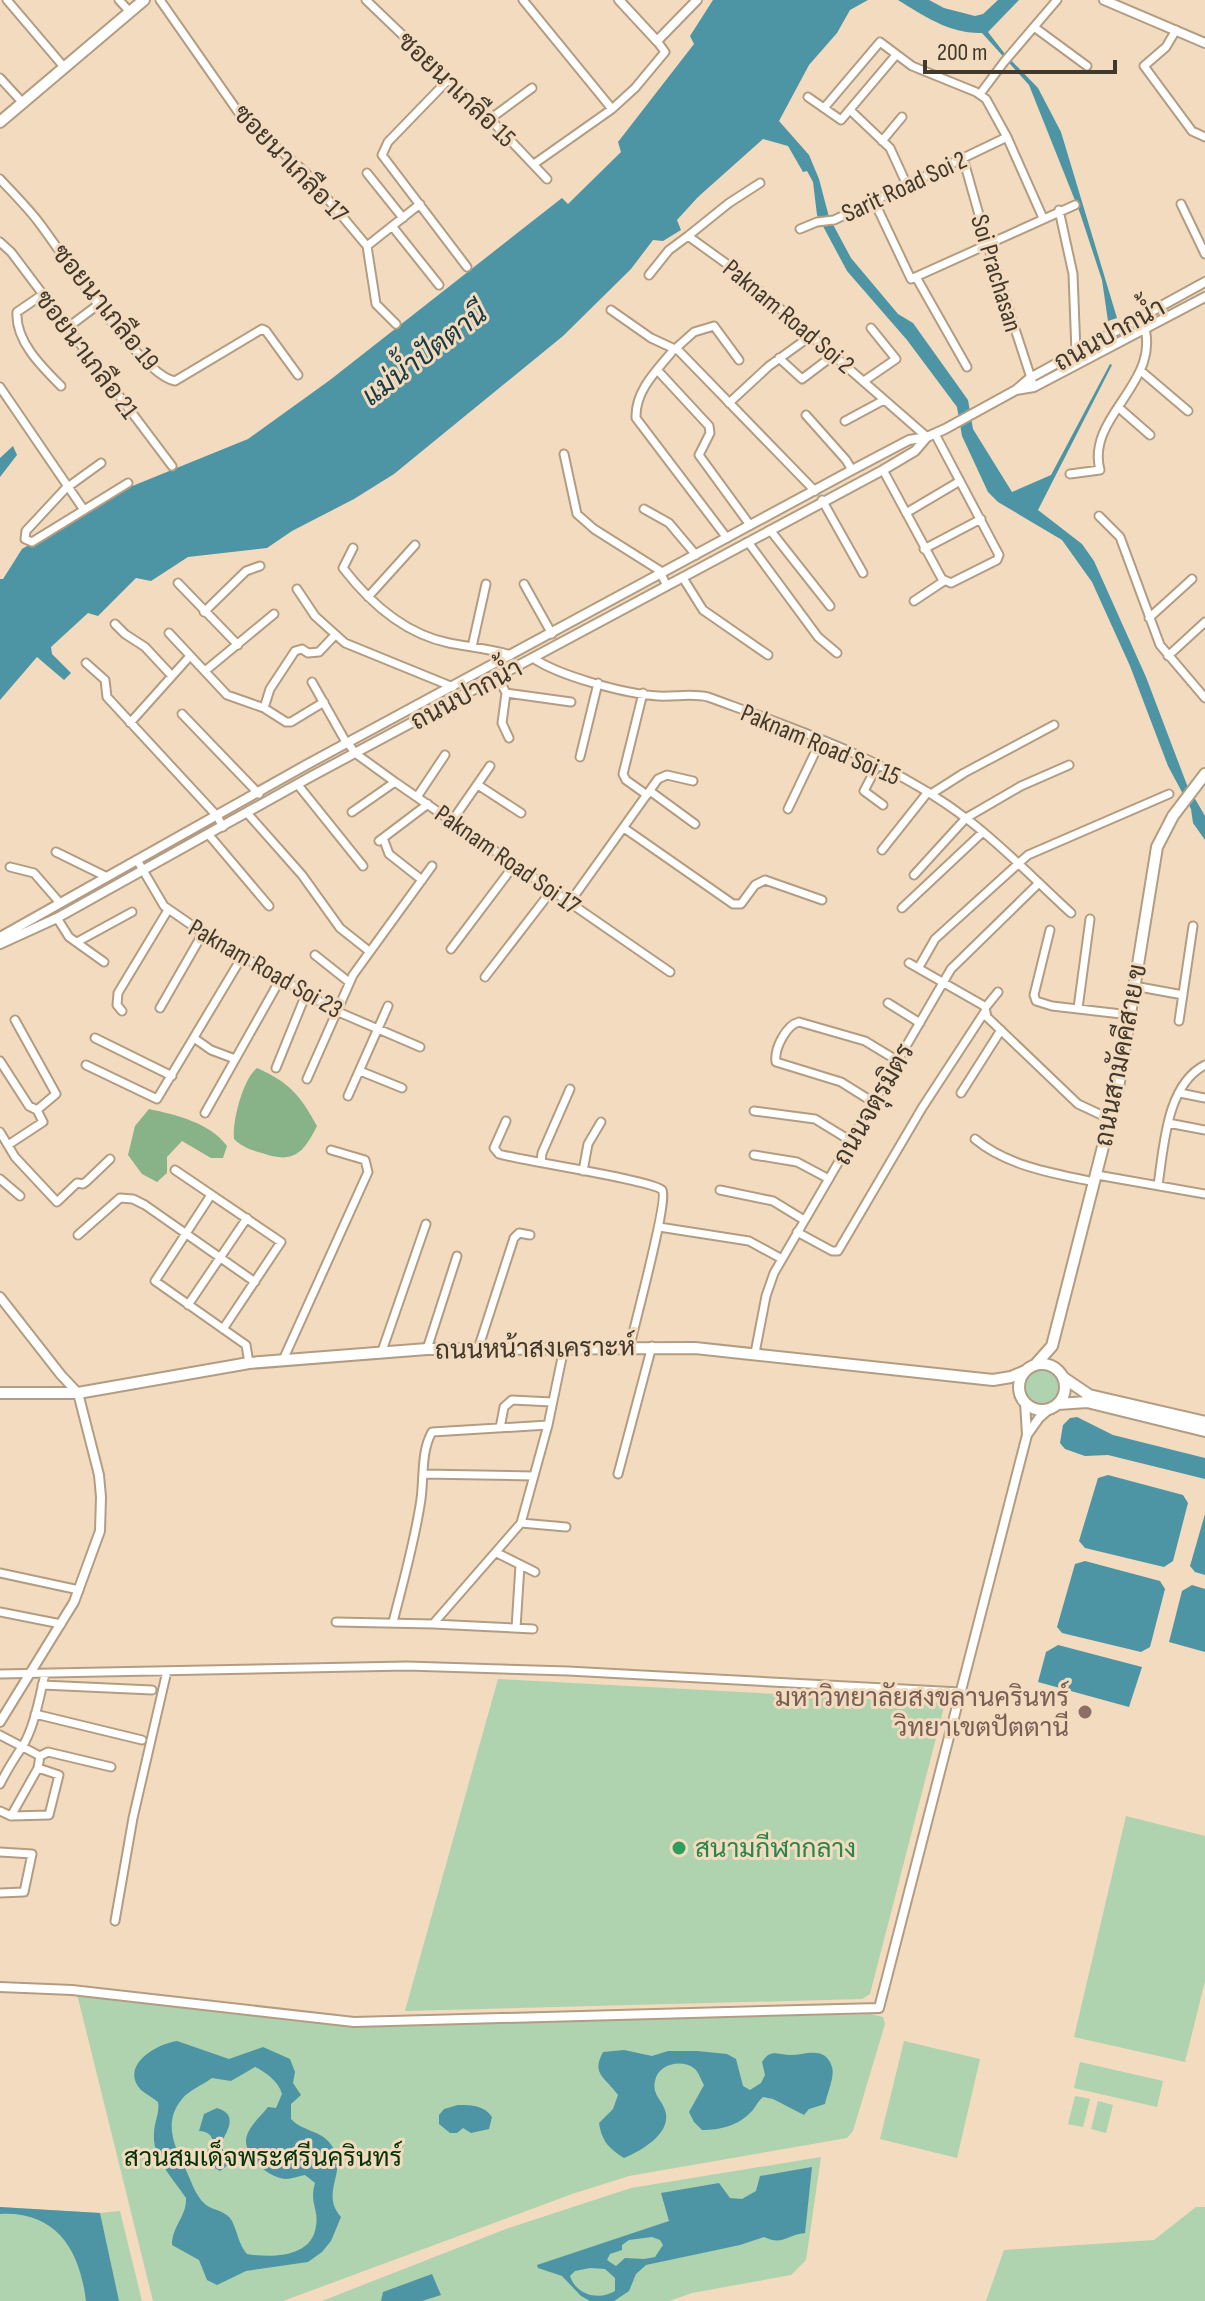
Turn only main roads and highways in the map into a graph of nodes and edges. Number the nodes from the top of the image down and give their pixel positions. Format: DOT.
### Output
graph roads {
  1 [pos="144,0"];
  2 [pos="0,122"];
  3 [pos="1205,774"];
  4 [pos="1052,1346"];
  5 [pos="1036,1364"];
  6 [pos="1025,1371"];
  7 [pos="1063,1375"];
  8 [pos="993,1380"];
  9 [pos="0,1393"];
  10 [pos="1023,1398"];
  11 [pos="1053,1407"];
  12 [pos="1205,1422"];
  13 [pos="1205,1431"];
  1 -- 2 [label="main road"];
  3 -- 4 [label="main road, ถนนสามัคคีสาย ข"];
  4 -- 5 [label="main road, ถนนสามัคคีสาย ข"];
  4 -- 7 [label="main road"];
  5 -- 6 [label="main road"];
  5 -- 7 [label="main road"];
  6 -- 8 [label="main road, ถนนหน้าสงเคราะห์"];
  6 -- 10 [label="main road"];
  7 -- 11 [label="main road"];
  7 -- 12 [label="main road"];
  8 -- 9 [label="main road, ถนนหน้าสงเคราะห์"];
  8 -- 10 [label="main road, ถนนหน้าสงเคราะห์"];
  10 -- 11 [label="main road"];
  11 -- 13 [label="main road"];
}
